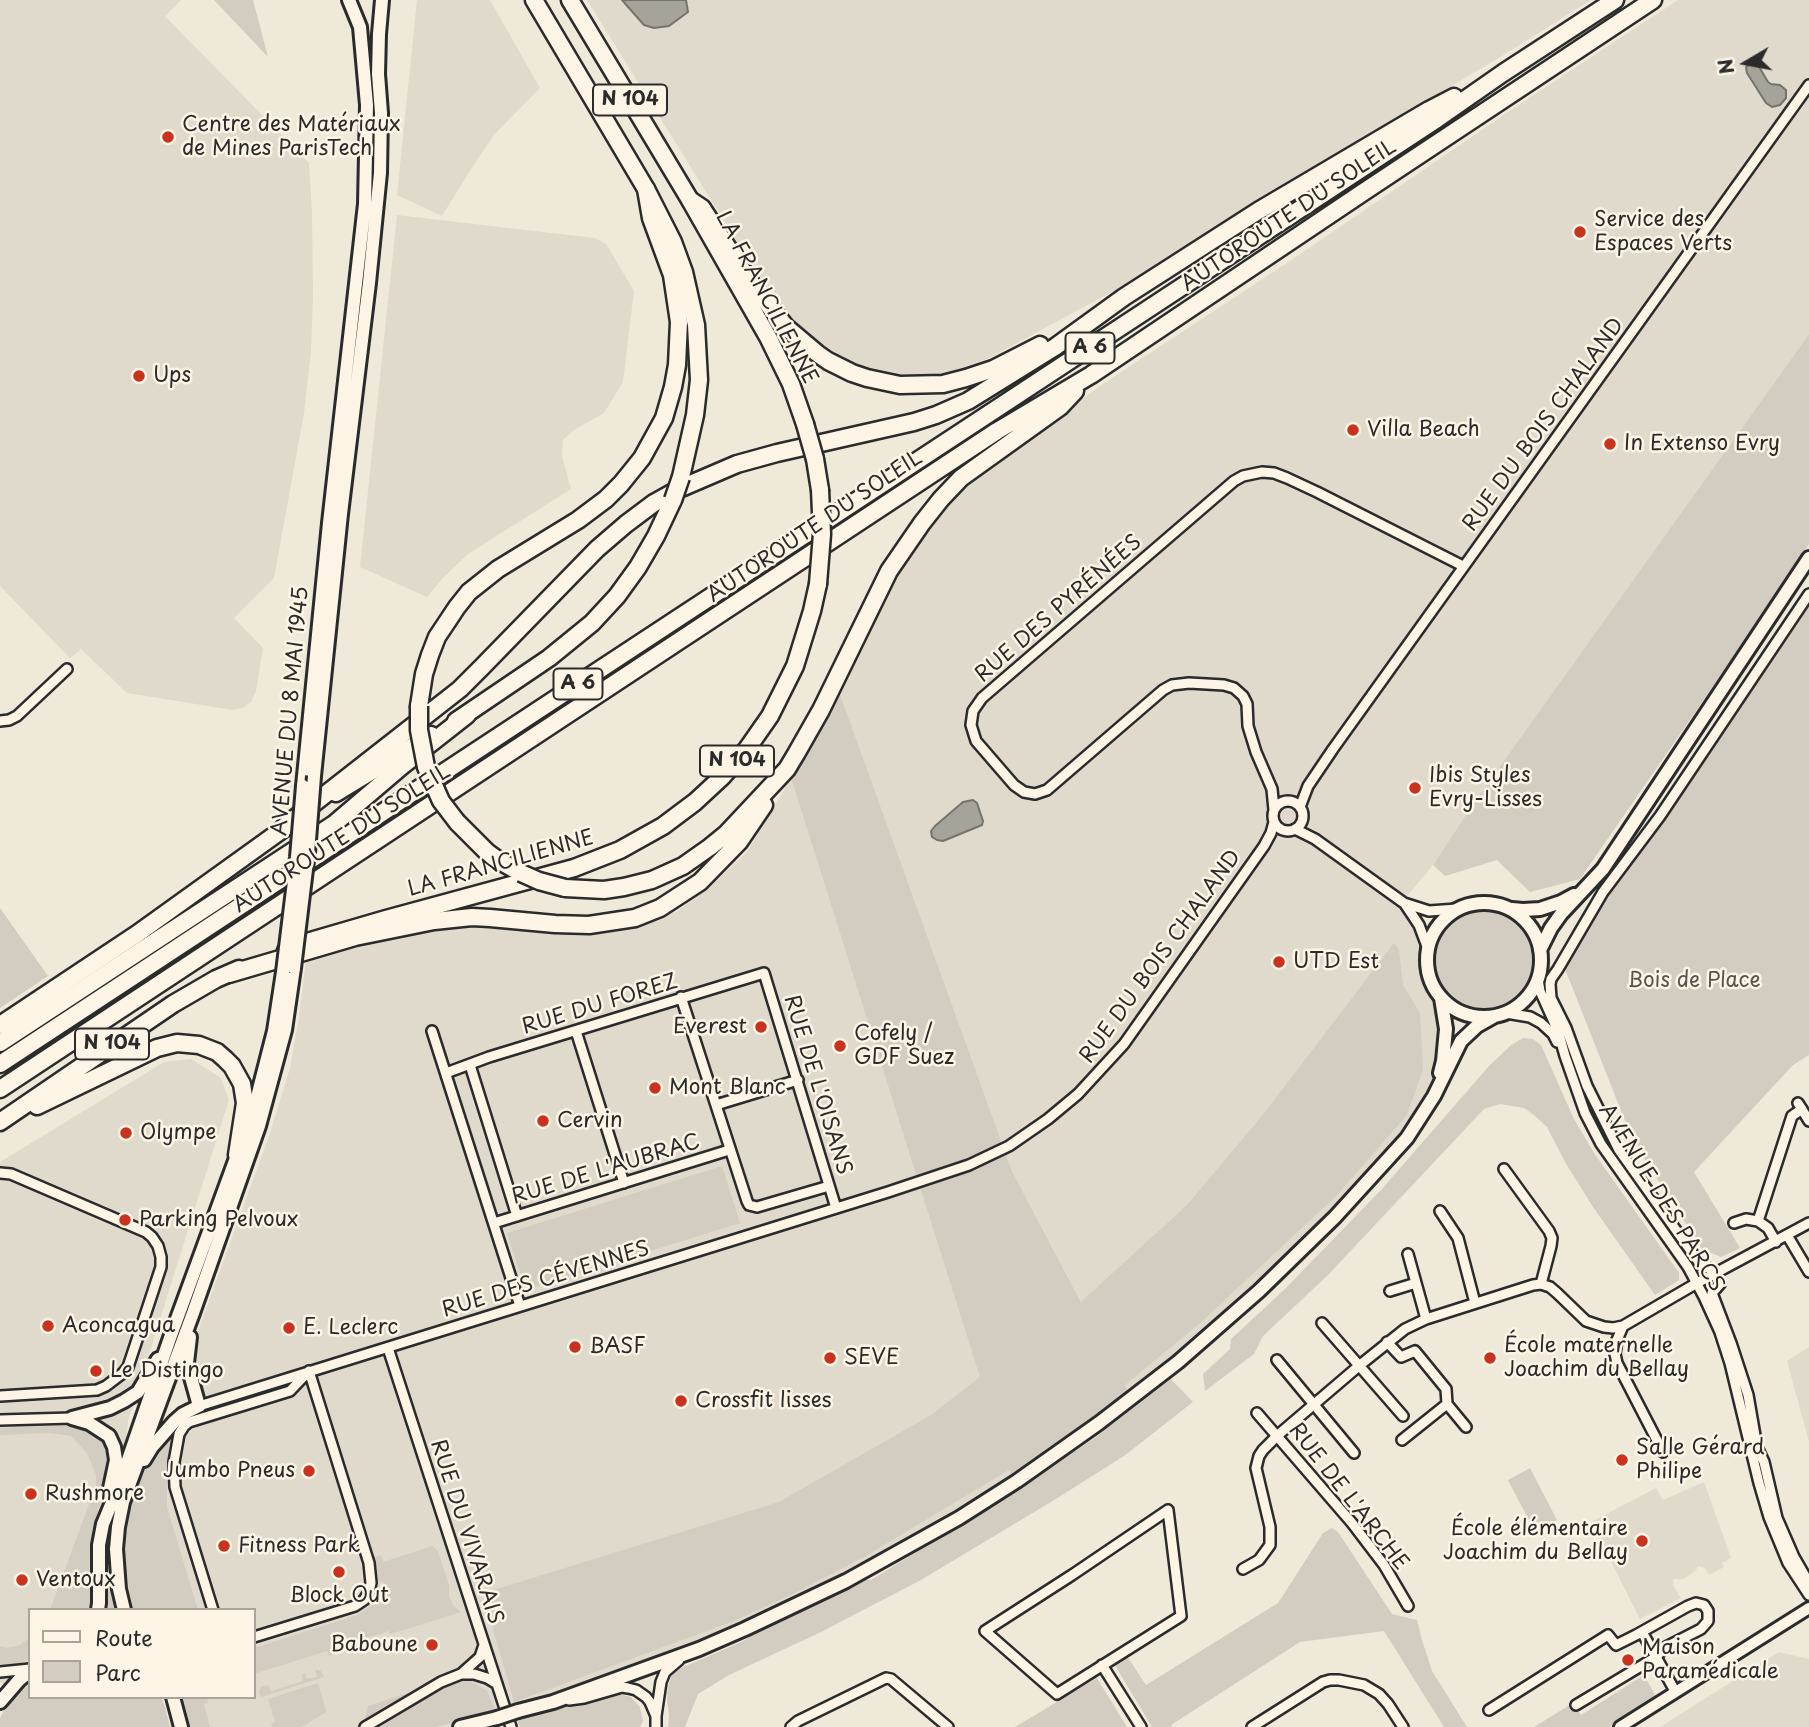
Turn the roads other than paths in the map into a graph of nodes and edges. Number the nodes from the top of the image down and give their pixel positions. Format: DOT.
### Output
graph roads {
  1 [pos="349,0"];
  2 [pos="382,0"];
  3 [pos="534,0"];
  4 [pos="570,0"];
  5 [pos="1615,0"];
  6 [pos="1653,0"];
  7 [pos="1503,73"];
  8 [pos="1809,85"];
  9 [pos="646,189"];
  10 [pos="690,201"];
  11 [pos="1124,297"];
  12 [pos="1091,375"];
  13 [pos="1809,558"];
  14 [pos="1463,566"];
  15 [pos="1809,594"];
  16 [pos="67,669"];
  17 [pos="467,715"];
  18 [pos="0,721"];
  19 [pos="787,769"];
  20 [pos="1308,786"];
  21 [pos="1272,789"];
  22 [pos="1288,801"];
  23 [pos="1274,810"];
  24 [pos="1301,812"];
  25 [pos="1274,822"];
  26 [pos="285,826"];
  27 [pos="1289,830"];
  28 [pos="1315,839"];
  29 [pos="1264,846"];
  30 [pos="1584,891"];
  31 [pos="1404,903"];
  32 [pos="1457,909"];
  33 [pos="1512,909"];
  34 [pos="1427,949"];
  35 [pos="1540,950"];
  36 [pos="288,970"];
  37 [pos="764,973"];
  38 [pos="229,974"];
  39 [pos="1538,979"];
  40 [pos="681,997"];
  41 [pos="1441,997"];
  42 [pos="1499,1015"];
  43 [pos="0,1025"];
  44 [pos="432,1031"];
  45 [pos="576,1031"];
  46 [pos="0,1043"];
  47 [pos="1565,1056"];
  48 [pos="0,1064"];
  49 [pos="470,1065"];
  50 [pos="446,1073"];
  51 [pos="798,1080"];
  52 [pos="0,1089"];
  53 [pos="1434,1096"];
  54 [pos="716,1105"];
  55 [pos="1809,1121"];
  56 [pos="0,1123"];
  57 [pos="730,1150"];
  58 [pos="237,1155"];
  59 [pos="1504,1169"];
  60 [pos="0,1173"];
  61 [pos="624,1183"];
  62 [pos="829,1186"];
  63 [pos="903,1187"];
  64 [pos="836,1208"];
  65 [pos="1440,1211"];
  66 [pos="516,1216"];
  67 [pos="1758,1221"];
  68 [pos="494,1223"];
  69 [pos="1734,1223"];
  70 [pos="1809,1223"];
  71 [pos="1450,1226"];
  72 [pos="1441,1235"];
  73 [pos="1787,1236"];
  74 [pos="1776,1242"];
  75 [pos="1408,1254"];
  76 [pos="1809,1272"];
  77 [pos="1714,1274"];
  78 [pos="1416,1283"];
  79 [pos="1698,1283"];
  80 [pos="1541,1284"];
  81 [pos="1390,1292"];
  82 [pos="1475,1303"];
  83 [pos="520,1306"];
  84 [pos="193,1313"];
  85 [pos="1426,1319"];
  86 [pos="1322,1322"];
  87 [pos="1623,1326"];
  88 [pos="170,1338"];
  89 [pos="1387,1342"];
  90 [pos="388,1348"];
  91 [pos="1276,1360"];
  92 [pos="1360,1365"];
  93 [pos="309,1371"];
  94 [pos="0,1396"];
  95 [pos="1315,1404"];
  96 [pos="1447,1404"];
  97 [pos="199,1406"];
  98 [pos="1257,1413"];
  99 [pos="1403,1416"];
  100 [pos="72,1418"];
  101 [pos="0,1420"];
  102 [pos="1466,1427"];
  103 [pos="1278,1436"];
  104 [pos="1402,1440"];
  105 [pos="1663,1452"];
  106 [pos="1354,1453"];
  107 [pos="127,1487"];
  108 [pos="103,1524"];
  109 [pos="1243,1569"];
  110 [pos="1809,1583"];
  111 [pos="1809,1595"];
  112 [pos="1408,1606"];
  113 [pos="98,1608"];
  114 [pos="124,1608"];
  115 [pos="212,1608"];
  116 [pos="1809,1608"];
  117 [pos="1642,1632"];
  118 [pos="256,1636"];
  119 [pos="484,1645"];
  120 [pos="699,1649"];
  121 [pos="1656,1657"];
  122 [pos="1102,1665"];
  123 [pos="28,1670"];
  124 [pos="0,1672"];
  125 [pos="28,1672"];
  126 [pos="461,1674"];
  127 [pos="497,1684"];
  128 [pos="1675,1691"];
  129 [pos="174,1699"];
  130 [pos="0,1702"];
  131 [pos="552,1702"];
  132 [pos="1576,1705"];
  133 [pos="1489,1710"];
  134 [pos="656,1716"];
  135 [pos="181,1727"];
  136 [pos="365,1727"];
  137 [pos="460,1727"];
  138 [pos="511,1727"];
  139 [pos="656,1727"];
  140 [pos="791,1727"];
  141 [pos="948,1727"];
  142 [pos="1140,1727"];
  143 [pos="1252,1727"];
  144 [pos="1403,1727"];
  145 [pos="1620,1727"];
  1 -- 36 [label="main road, AVENUE DU 8 MAI 1945, bridge"];
  2 -- 36 [label="main road, AVENUE DU 8 MAI 1945, bridge"];
  3 -- 9 [label="highway, N 104"];
  4 -- 10 [label="highway, LA FRANCILIENNE / N 104"];
  5 -- 7 [label="highway, AUTOROUTE DU SOLEIL / A 6"];
  6 -- 12 [label="highway, AUTOROUTE DU SOLEIL / A 6"];
  7 -- 11 [label="highway"];
  7 -- 48 [label="highway, AUTOROUTE DU SOLEIL / A 6"];
  8 -- 14 [label="street, RUE DU BOIS CHALAND"];
  9 -- 17 [label="highway, N 104, bridge"];
  9 -- 19 [label="highway, bridge"];
  10 -- 11 [label="highway"];
  10 -- 38 [label="highway, LA FRANCILIENNE / N 104, bridge"];
  11 -- 26 [label="highway"];
  12 -- 19 [label="highway"];
  12 -- 52 [label="highway, AUTOROUTE DU SOLEIL / A 6"];
  13 -- 30 [label="main road"];
  14 -- 20 [label="street, RUE DU BOIS CHALAND"];
  14 -- 21 [label="street, RUE DES PYRÉNÉES"];
  15 -- 77 [label="street"];
  16 -- 18 [label="street"];
  17 -- 26 [label="highway, N 104"];
  17 -- 46 [label="highway"];
  19 -- 38 [label="highway"];
  20 -- 22 [label="street, RUE DU BOIS CHALAND"];
  20 -- 24 [label="street, RUE DU BOIS CHALAND"];
  21 -- 22 [label="street, RUE DES PYRÉNÉES"];
  21 -- 23 [label="street, RUE DES PYRÉNÉES"];
  22 -- 23 [label="street"];
  22 -- 24 [label="street"];
  23 -- 25 [label="street"];
  24 -- 27 [label="street"];
  24 -- 28 [label="street"];
  25 -- 27 [label="street"];
  25 -- 29 [label="street"];
  26 -- 43 [label="highway, N 104"];
  27 -- 28 [label="street"];
  27 -- 29 [label="street"];
  28 -- 31 [label="street"];
  29 -- 63 [label="street, RUE DU BOIS CHALAND"];
  30 -- 33 [label="main road"];
  30 -- 35 [label="main road"];
  31 -- 32 [label="street"];
  31 -- 34 [label="street"];
  32 -- 33 [label="main road"];
  32 -- 34 [label="main road"];
  33 -- 35 [label="main road"];
  34 -- 41 [label="main road"];
  35 -- 39 [label="main road"];
  36 -- 58 [label="main road, AVENUE DU 8 MAI 1945"];
  36 -- 84 [label="main road, AVENUE DU 8 MAI 1945"];
  37 -- 40 [label="street, RUE DU FOREZ"];
  37 -- 51 [label="street, RUE DE L'OISANS"];
  38 -- 56 [label="highway, LA FRANCILIENNE / N 104"];
  39 -- 42 [label="main road"];
  39 -- 47 [label="street, AVENUE DES PARCS"];
  40 -- 45 [label="street, RUE DU FOREZ"];
  40 -- 54 [label="street"];
  41 -- 42 [label="main road"];
  41 -- 53 [label="main road"];
  42 -- 47 [label="street, AVENUE DES PARCS"];
  42 -- 53 [label="main road"];
  44 -- 50 [label="street"];
  45 -- 49 [label="street, RUE DU FOREZ"];
  45 -- 61 [label="street"];
  47 -- 79 [label="street, AVENUE DES PARCS"];
  49 -- 50 [label="street, RUE DU FOREZ"];
  49 -- 66 [label="street"];
  50 -- 68 [label="street"];
  51 -- 54 [label="street"];
  51 -- 62 [label="street, RUE DE L'OISANS"];
  53 -- 120 [label="main road"];
  54 -- 57 [label="street"];
  55 -- 67 [label="street"];
  56 -- 58 [label="highway"];
  57 -- 61 [label="street, RUE DE L'AUBRAC"];
  57 -- 62 [label="street"];
  58 -- 88 [label="main road, AVENUE DU 8 MAI 1945"];
  59 -- 80 [label="street"];
  60 -- 94 [label="street"];
  61 -- 66 [label="street, RUE DE L'AUBRAC"];
  62 -- 64 [label="street, RUE DE L'OISANS"];
  63 -- 64 [label="street, RUE DES CÉVENNES"];
  64 -- 83 [label="street, RUE DES CÉVENNES"];
  65 -- 71 [label="street"];
  66 -- 68 [label="street, RUE DE L'AUBRAC"];
  67 -- 69 [label="street"];
  67 -- 74 [label="street"];
  68 -- 83 [label="street"];
  70 -- 73 [label="street"];
  71 -- 72 [label="street"];
  71 -- 82 [label="street"];
  73 -- 74 [label="street"];
  73 -- 76 [label="street"];
  74 -- 77 [label="street"];
  75 -- 78 [label="street"];
  77 -- 79 [label="street"];
  77 -- 110 [label="street"];
  78 -- 81 [label="street"];
  78 -- 85 [label="street"];
  79 -- 87 [label="street"];
  79 -- 111 [label="street, AVENUE DES PARCS"];
  80 -- 82 [label="street"];
  80 -- 87 [label="street"];
  82 -- 85 [label="street"];
  83 -- 90 [label="street, RUE DES CÉVENNES"];
  84 -- 97 [label="main road"];
  84 -- 107 [label="main road, AVENUE DU 8 MAI 1945"];
  85 -- 89 [label="street"];
  86 -- 92 [label="street"];
  87 -- 105 [label="street"];
  88 -- 100 [label="main road"];
  88 -- 108 [label="main road, AVENUE DU 8 MAI 1945"];
  89 -- 92 [label="street"];
  89 -- 96 [label="street"];
  90 -- 93 [label="street, RUE DES CÉVENNES"];
  90 -- 119 [label="street, RUE DU VIVARAIS"];
  91 -- 95 [label="street"];
  92 -- 95 [label="street"];
  92 -- 99 [label="street"];
  93 -- 97 [label="street, RUE DES CÉVENNES"];
  93 -- 115 [label="street"];
  93 -- 118 [label="street"];
  95 -- 103 [label="street"];
  95 -- 106 [label="street"];
  96 -- 102 [label="street"];
  96 -- 104 [label="street"];
  97 -- 107 [label="main road"];
  98 -- 103 [label="street, RUE DE L'ARCHE"];
  100 -- 101 [label="street"];
  100 -- 108 [label="main road"];
  103 -- 109 [label="street"];
  103 -- 112 [label="street, RUE DE L'ARCHE"];
  107 -- 114 [label="main road, AVENUE DU 8 MAI 1945"];
  108 -- 113 [label="main road, AVENUE DU 8 MAI 1945"];
  116 -- 128 [label="street"];
  117 -- 121 [label="street"];
  117 -- 121 [label="street"];
  117 -- 133 [label="street"];
  119 -- 126 [label="street"];
  119 -- 127 [label="street, RUE DU VIVARAIS"];
  120 -- 131 [label="main road"];
  120 -- 134 [label="street"];
  121 -- 128 [label="street"];
  121 -- 132 [label="street"];
  122 -- 122 [label="street"];
  122 -- 142 [label="street"];
  123 -- 124 [label="street"];
  125 -- 130 [label="main road"];
  126 -- 127 [label="street"];
  126 -- 136 [label="street"];
  127 -- 138 [label="street, RUE DU VIVARAIS"];
  128 -- 145 [label="street"];
  129 -- 135 [label="main road"];
  131 -- 134 [label="street"];
  131 -- 137 [label="main road, bridge"];
  134 -- 139 [label="street"];
  140 -- 141 [label="street"];
  143 -- 144 [label="street"];
}
